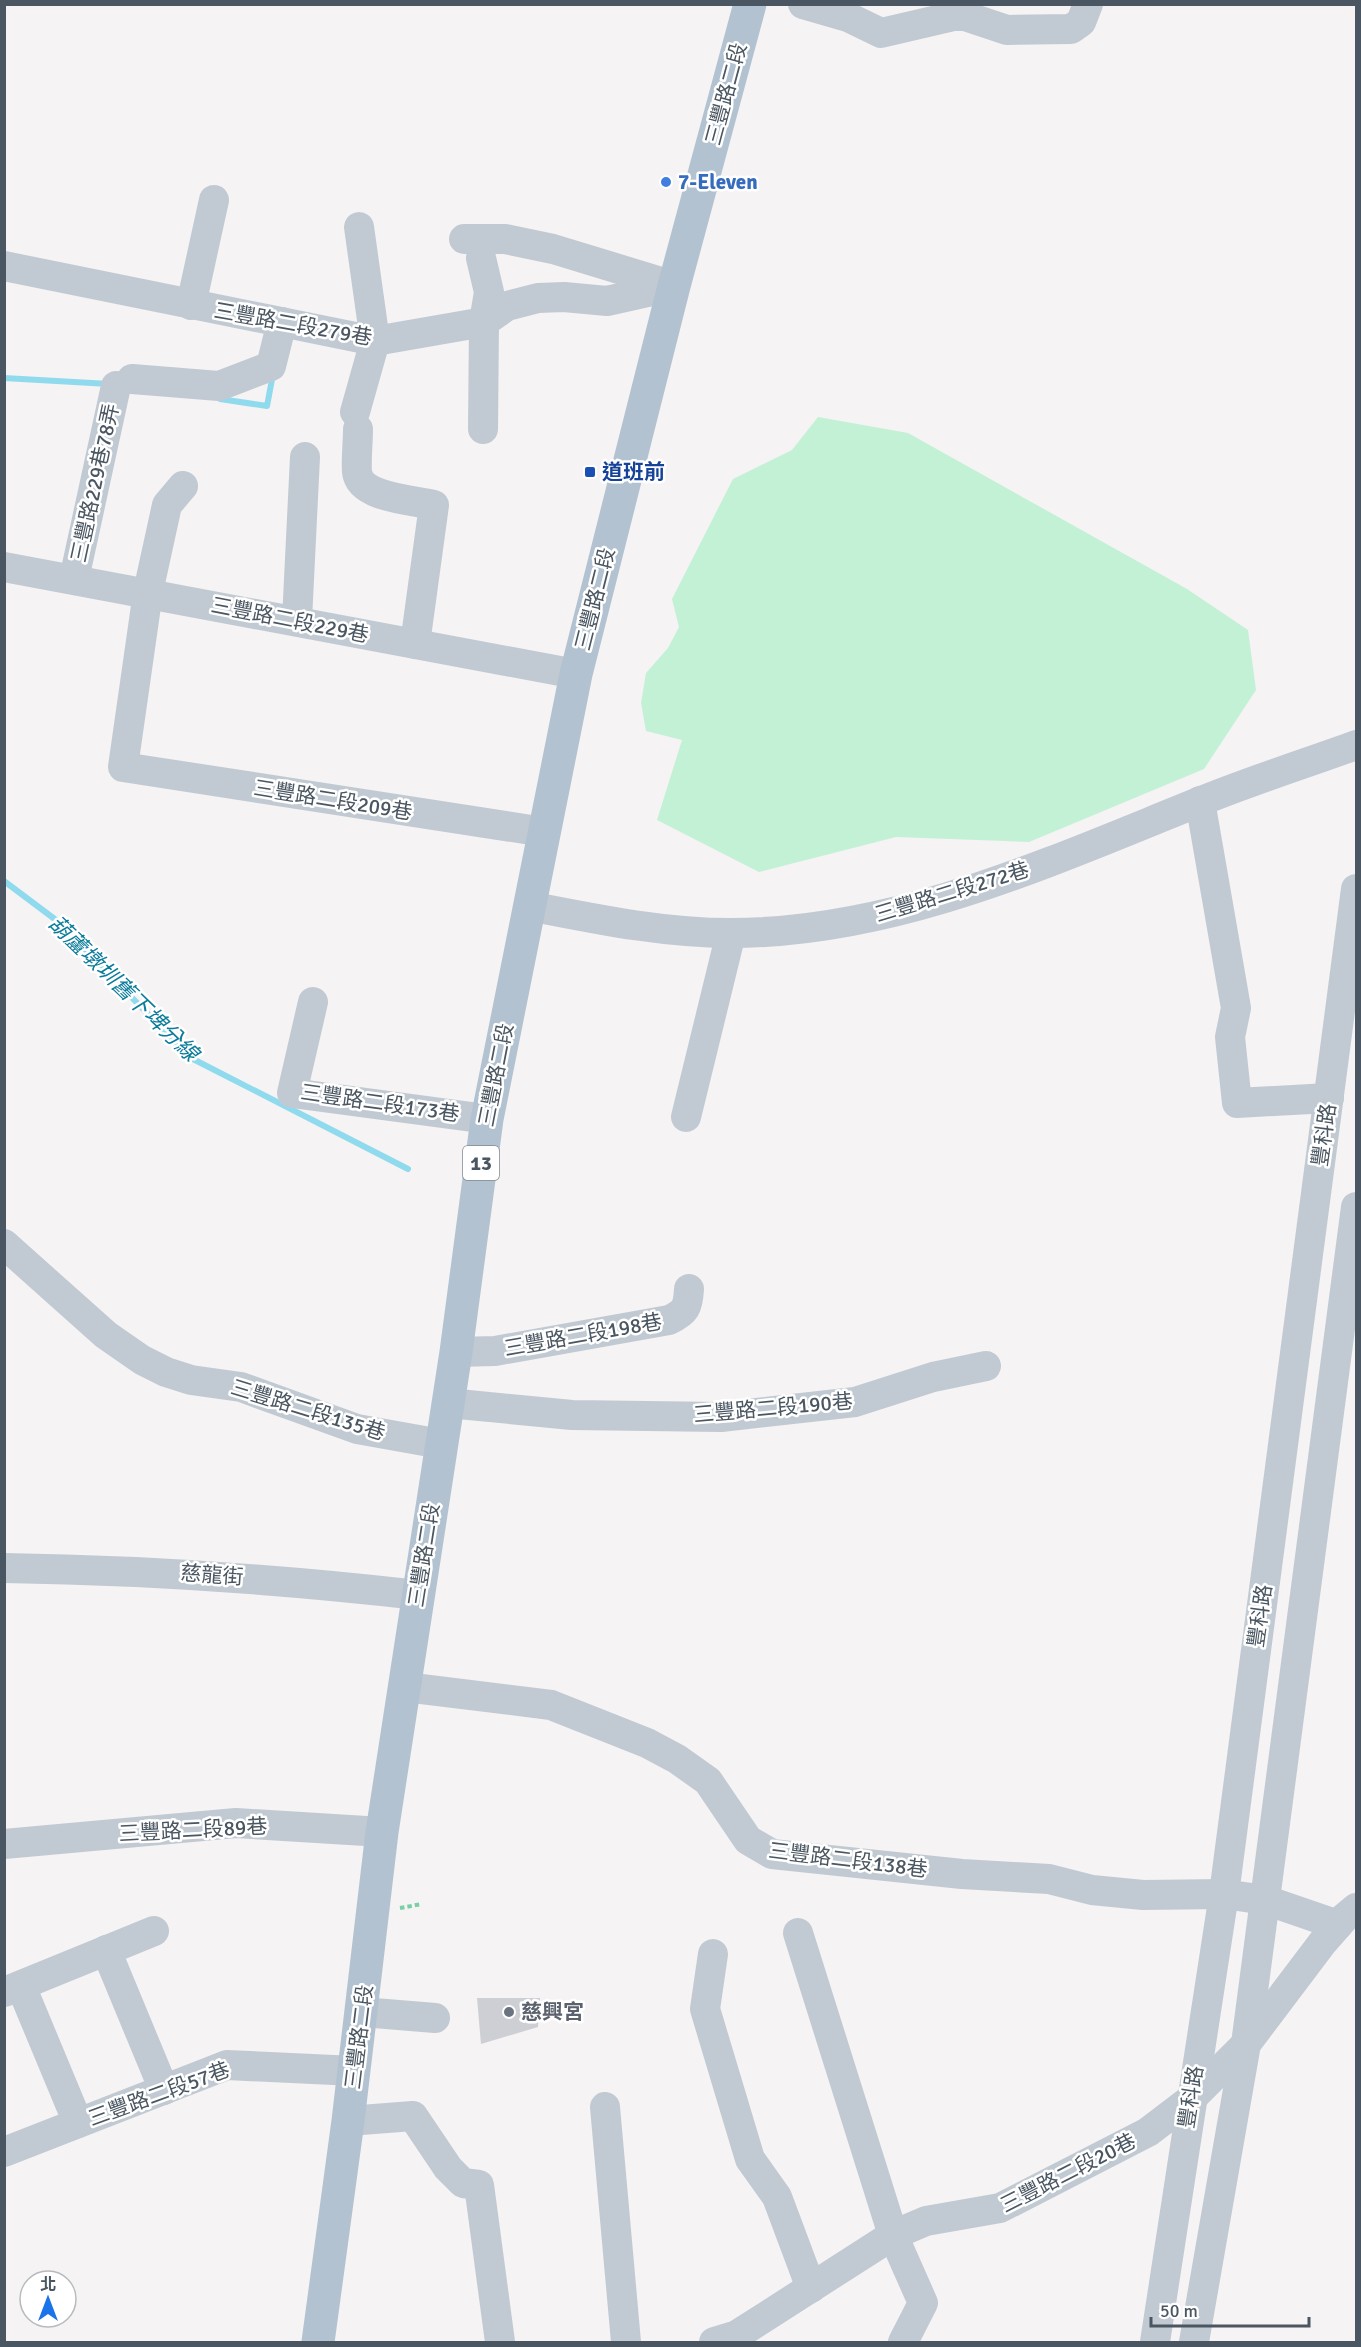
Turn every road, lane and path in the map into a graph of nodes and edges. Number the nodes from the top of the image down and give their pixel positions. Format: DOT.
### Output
graph roads {
  1 [pos="750,4"];
  2 [pos="803,4"];
  3 [pos="1088,4"];
  4 [pos="214,200"];
  5 [pos="359,227"];
  6 [pos="4,266"];
  7 [pos="674,285"];
  8 [pos="191,305"];
  9 [pos="282,322"];
  10 [pos="484,322"];
  11 [pos="375,341"];
  12 [pos="483,429"];
  13 [pos="305,457"];
  14 [pos="183,486"];
  15 [pos="4,567"];
  16 [pos="75,579"];
  17 [pos="148,592"];
  18 [pos="297,620"];
  19 [pos="415,644"];
  20 [pos="576,674"];
  21 [pos="1356,745"];
  22 [pos="1200,801"];
  23 [pos="544,832"];
  24 [pos="1356,889"];
  25 [pos="529,906"];
  26 [pos="732,933"];
  27 [pos="313,1002"];
  28 [pos="1329,1098"];
  29 [pos="686,1117"];
  30 [pos="487,1119"];
  31 [pos="1356,1208"];
  32 [pos="4,1244"];
  33 [pos="689,1289"];
  34 [pos="456,1352"];
  35 [pos="986,1366"];
  36 [pos="448,1403"];
  37 [pos="441,1444"];
  38 [pos="4,1568"];
  39 [pos="418,1595"];
  40 [pos="405,1687"];
  41 [pos="382,1832"];
  42 [pos="4,1844"];
  43 [pos="1224,1894"];
  44 [pos="1265,1900"];
  45 [pos="1347,1916"];
  46 [pos="154,1931"];
  47 [pos="798,1933"];
  48 [pos="106,1950"];
  49 [pos="713,1954"];
  50 [pos="13,1989"];
  51 [pos="362,2012"];
  52 [pos="435,2018"];
  53 [pos="1246,2044"];
  54 [pos="355,2072"];
  55 [pos="164,2090"];
  56 [pos="1190,2100"];
  57 [pos="605,2107"];
  58 [pos="348,2121"];
  59 [pos="78,2123"];
  60 [pos="4,2152"];
  61 [pos="893,2235"];
  62 [pos="811,2288"];
  63 [pos="718,2342"];
  64 [pos="318,2343"];
  65 [pos="500,2343"];
  66 [pos="626,2343"];
  67 [pos="903,2343"];
  68 [pos="1155,2343"];
  69 [pos="1194,2343"];
  1 -- 7 [label="main road, 三豐路二段 / 13"];
  2 -- 3 [label="street"];
  4 -- 8 [label="street"];
  5 -- 11 [label="street"];
  6 -- 8 [label="street, 三豐路二段279巷"];
  7 -- 10 [label="street, 三豐路二段279巷"];
  7 -- 10 [label="street"];
  7 -- 20 [label="main road, 三豐路二段 / 13"];
  8 -- 9 [label="street, 三豐路二段279巷"];
  9 -- 11 [label="street, 三豐路二段279巷"];
  9 -- 16 [label="street, 三豐路229巷78弄"];
  10 -- 11 [label="street, 三豐路二段279巷"];
  10 -- 12 [label="street"];
  11 -- 19 [label="street"];
  13 -- 18 [label="street"];
  14 -- 17 [label="street"];
  15 -- 16 [label="street, 三豐路二段229巷"];
  16 -- 17 [label="street, 三豐路二段229巷"];
  17 -- 18 [label="street, 三豐路二段229巷"];
  17 -- 23 [label="street, 三豐路二段209巷"];
  18 -- 19 [label="street, 三豐路二段229巷"];
  19 -- 20 [label="street, 三豐路二段229巷"];
  20 -- 23 [label="main road, 三豐路二段 / 13"];
  21 -- 22 [label="street, 三豐路二段272巷"];
  22 -- 26 [label="street, 三豐路二段272巷"];
  22 -- 28 [label="street"];
  23 -- 25 [label="main road, 三豐路二段 / 13"];
  24 -- 28 [label="street, 豐科路"];
  25 -- 26 [label="street, 三豐路二段272巷"];
  25 -- 30 [label="main road, 三豐路二段 / 13"];
  26 -- 29 [label="street"];
  27 -- 30 [label="street, 三豐路二段173巷"];
  28 -- 43 [label="street, 豐科路"];
  30 -- 34 [label="main road, 三豐路二段 / 13"];
  31 -- 44 [label="street, 豐科路"];
  32 -- 37 [label="street, 三豐路二段135巷"];
  33 -- 34 [label="street, 三豐路二段198巷"];
  34 -- 36 [label="main road, 三豐路二段 / 13"];
  35 -- 36 [label="street, 三豐路二段190巷"];
  36 -- 37 [label="main road, 三豐路二段 / 13"];
  37 -- 39 [label="main road, 三豐路二段 / 13"];
  38 -- 39 [label="street, 慈龍街"];
  39 -- 40 [label="main road, 三豐路二段 / 13"];
  40 -- 41 [label="main road, 三豐路二段 / 13"];
  40 -- 43 [label="street, 三豐路二段138巷"];
  41 -- 42 [label="street, 三豐路二段89巷"];
  41 -- 51 [label="main road, 三豐路二段 / 13"];
  43 -- 44 [label="street, 三豐路二段138巷"];
  43 -- 56 [label="street, 豐科路"];
  44 -- 45 [label="street, 三豐路二段138巷"];
  44 -- 53 [label="street, 豐科路"];
  45 -- 53 [label="street, 三豐路二段20巷"];
  46 -- 48 [label="street"];
  47 -- 61 [label="street"];
  48 -- 50 [label="street"];
  48 -- 55 [label="street"];
  49 -- 62 [label="street"];
  50 -- 59 [label="street"];
  51 -- 52 [label="street"];
  51 -- 54 [label="main road, 三豐路二段 / 13"];
  53 -- 56 [label="street, 三豐路二段20巷"];
  53 -- 69 [label="street, 豐科路"];
  54 -- 55 [label="street, 三豐路二段57巷"];
  54 -- 58 [label="main road, 三豐路二段 / 13"];
  55 -- 59 [label="street, 三豐路二段57巷"];
  56 -- 61 [label="street, 三豐路二段20巷"];
  56 -- 68 [label="street, 豐科路"];
  57 -- 66 [label="street"];
  58 -- 64 [label="main road, 三豐路二段 / 13"];
  58 -- 65 [label="street"];
  59 -- 60 [label="street, 三豐路二段57巷"];
  61 -- 62 [label="street, 三豐路二段20巷"];
  61 -- 67 [label="street"];
  62 -- 63 [label="street, 三豐路二段20巷"];
}
